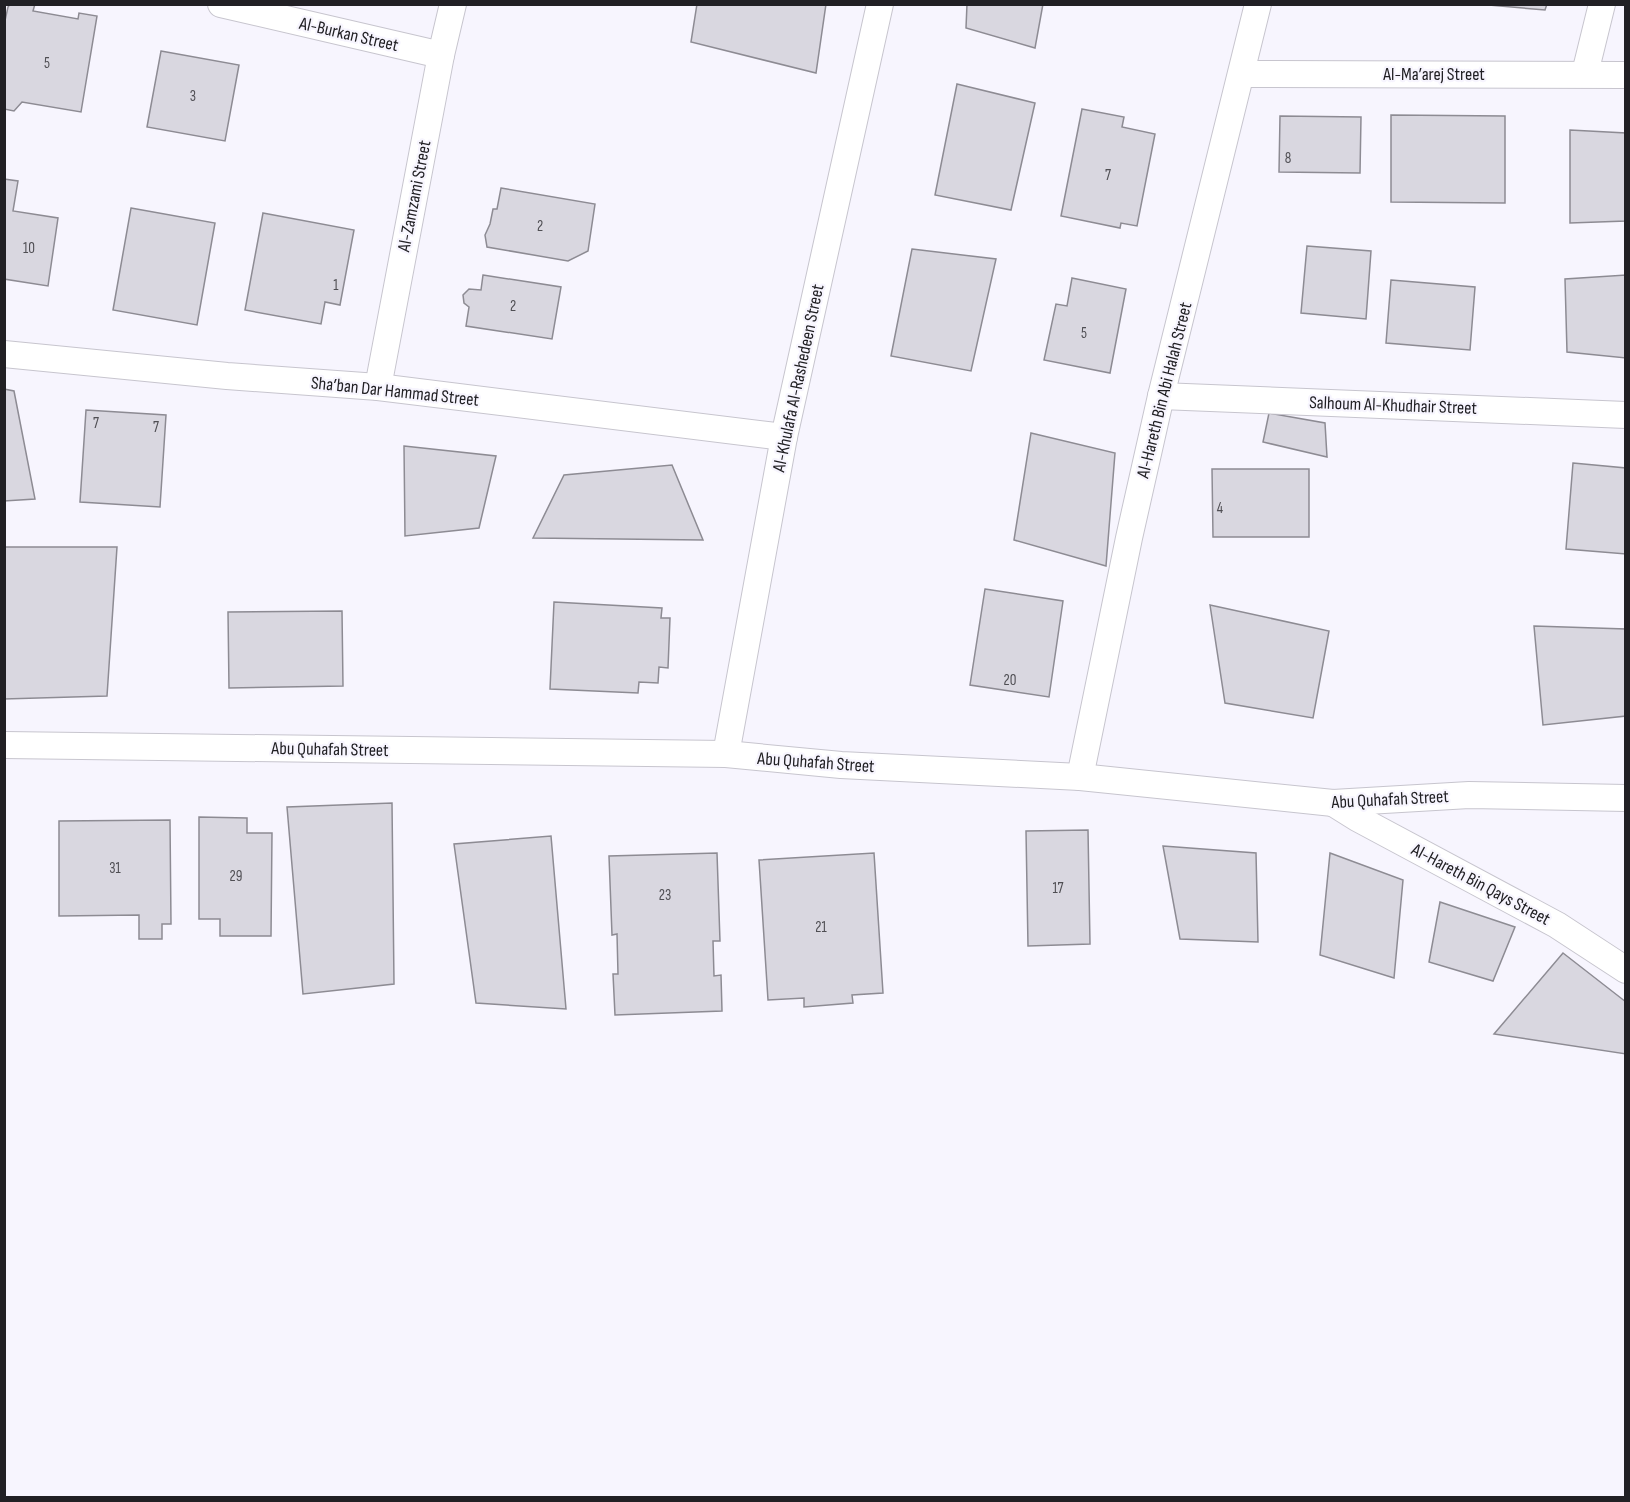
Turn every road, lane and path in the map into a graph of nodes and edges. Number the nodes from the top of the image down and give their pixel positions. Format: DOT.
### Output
graph roads {
  1 [pos="221,4"];
  2 [pos="453,4"];
  3 [pos="880,4"];
  4 [pos="1258,4"];
  5 [pos="1602,4"];
  6 [pos="441,55"];
  7 [pos="1242,74"];
  8 [pos="1585,74"];
  9 [pos="1626,75"];
  10 [pos="4,354"];
  11 [pos="378,387"];
  12 [pos="1161,396"];
  13 [pos="1626,414"];
  14 [pos="784,437"];
  15 [pos="4,745"];
  16 [pos="726,754"];
  17 [pos="1080,777"];
  18 [pos="1626,798"];
  19 [pos="1333,803"];
  20 [pos="1626,970"];
  1 -- 6 [label="street, Al-Burkan Street"];
  2 -- 6 [label="street, Al-Zamzami Street"];
  3 -- 14 [label="street, Al-Khulafa Al-Rashedeen Street"];
  4 -- 7 [label="street, Al-Hareth Bin Abi Halah Street"];
  5 -- 8 [label="street"];
  6 -- 11 [label="street, Al-Zamzami Street"];
  7 -- 8 [label="street, Al-Ma’arej Street"];
  7 -- 12 [label="street, Al-Hareth Bin Abi Halah Street"];
  8 -- 9 [label="street, Al-Ma’arej Street"];
  10 -- 11 [label="street, Sha’ban Dar Hammad Street"];
  11 -- 14 [label="street, Sha’ban Dar Hammad Street"];
  12 -- 13 [label="street, Salhoum Al-Khudhair Street"];
  12 -- 17 [label="street, Al-Hareth Bin Abi Halah Street"];
  14 -- 16 [label="street, Al-Khulafa Al-Rashedeen Street"];
  15 -- 16 [label="street, Abu Quhafah Street"];
  16 -- 17 [label="street, Abu Quhafah Street"];
  17 -- 19 [label="street, Abu Quhafah Street"];
  18 -- 19 [label="street, Abu Quhafah Street"];
  19 -- 20 [label="street, Al-Hareth Bin Qays Street"];
}
